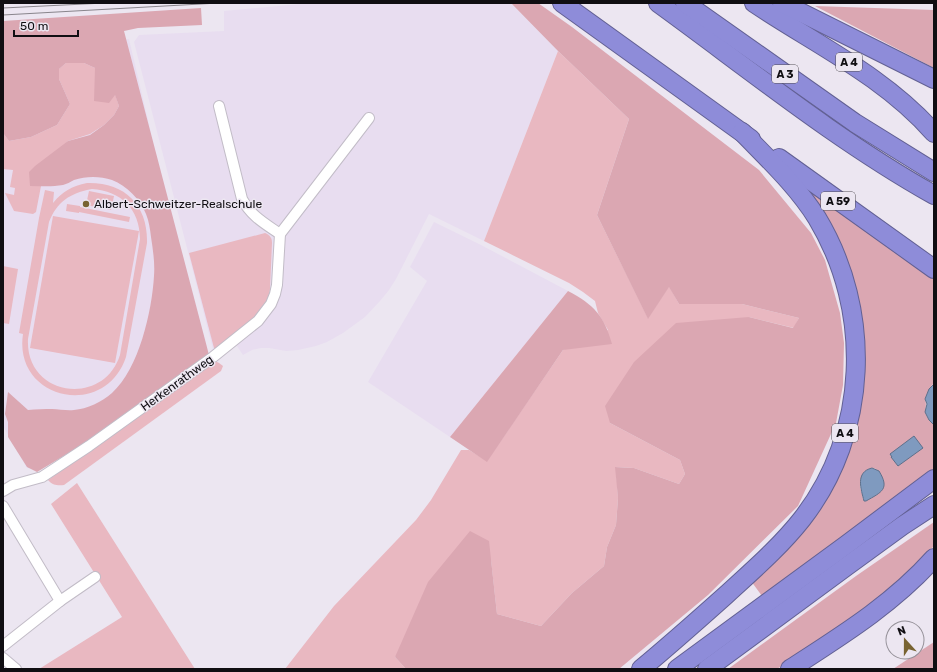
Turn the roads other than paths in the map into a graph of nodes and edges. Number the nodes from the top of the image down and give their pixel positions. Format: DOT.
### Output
graph roads {
  1 [pos="562,3"];
  2 [pos="658,3"];
  3 [pos="685,3"];
  4 [pos="755,4"];
  5 [pos="783,4"];
  6 [pos="934,79"];
  7 [pos="219,106"];
  8 [pos="369,118"];
  9 [pos="742,132"];
  10 [pos="934,133"];
  11 [pos="934,172"];
  12 [pos="934,195"];
  13 [pos="280,234"];
  14 [pos="934,269"];
  15 [pos="934,479"];
  16 [pos="3,491"];
  17 [pos="934,505"];
  18 [pos="3,506"];
  19 [pos="934,558"];
  20 [pos="95,577"];
  21 [pos="60,600"];
  22 [pos="3,646"];
  23 [pos="3,658"];
  24 [pos="16,669"];
  25 [pos="641,669"];
  26 [pos="677,669"];
  27 [pos="707,669"];
  28 [pos="790,669"];
  1 -- 9 [label="highway, A 4"];
  2 -- 12 [label="highway, A 3"];
  3 -- 11 [label="highway, A 3"];
  4 -- 10 [label="highway, A 4"];
  5 -- 6 [label="highway"];
  7 -- 13 [label="street"];
  8 -- 13 [label="street"];
  9 -- 14 [label="highway, A 59"];
  9 -- 25 [label="highway, A 4"];
  13 -- 16 [label="street, Herkenrathweg"];
  15 -- 26 [label="highway"];
  17 -- 27 [label="highway"];
  18 -- 21 [label="street"];
  19 -- 28 [label="highway"];
  20 -- 21 [label="street"];
  21 -- 22 [label="street"];
  23 -- 24 [label="street"];
}
